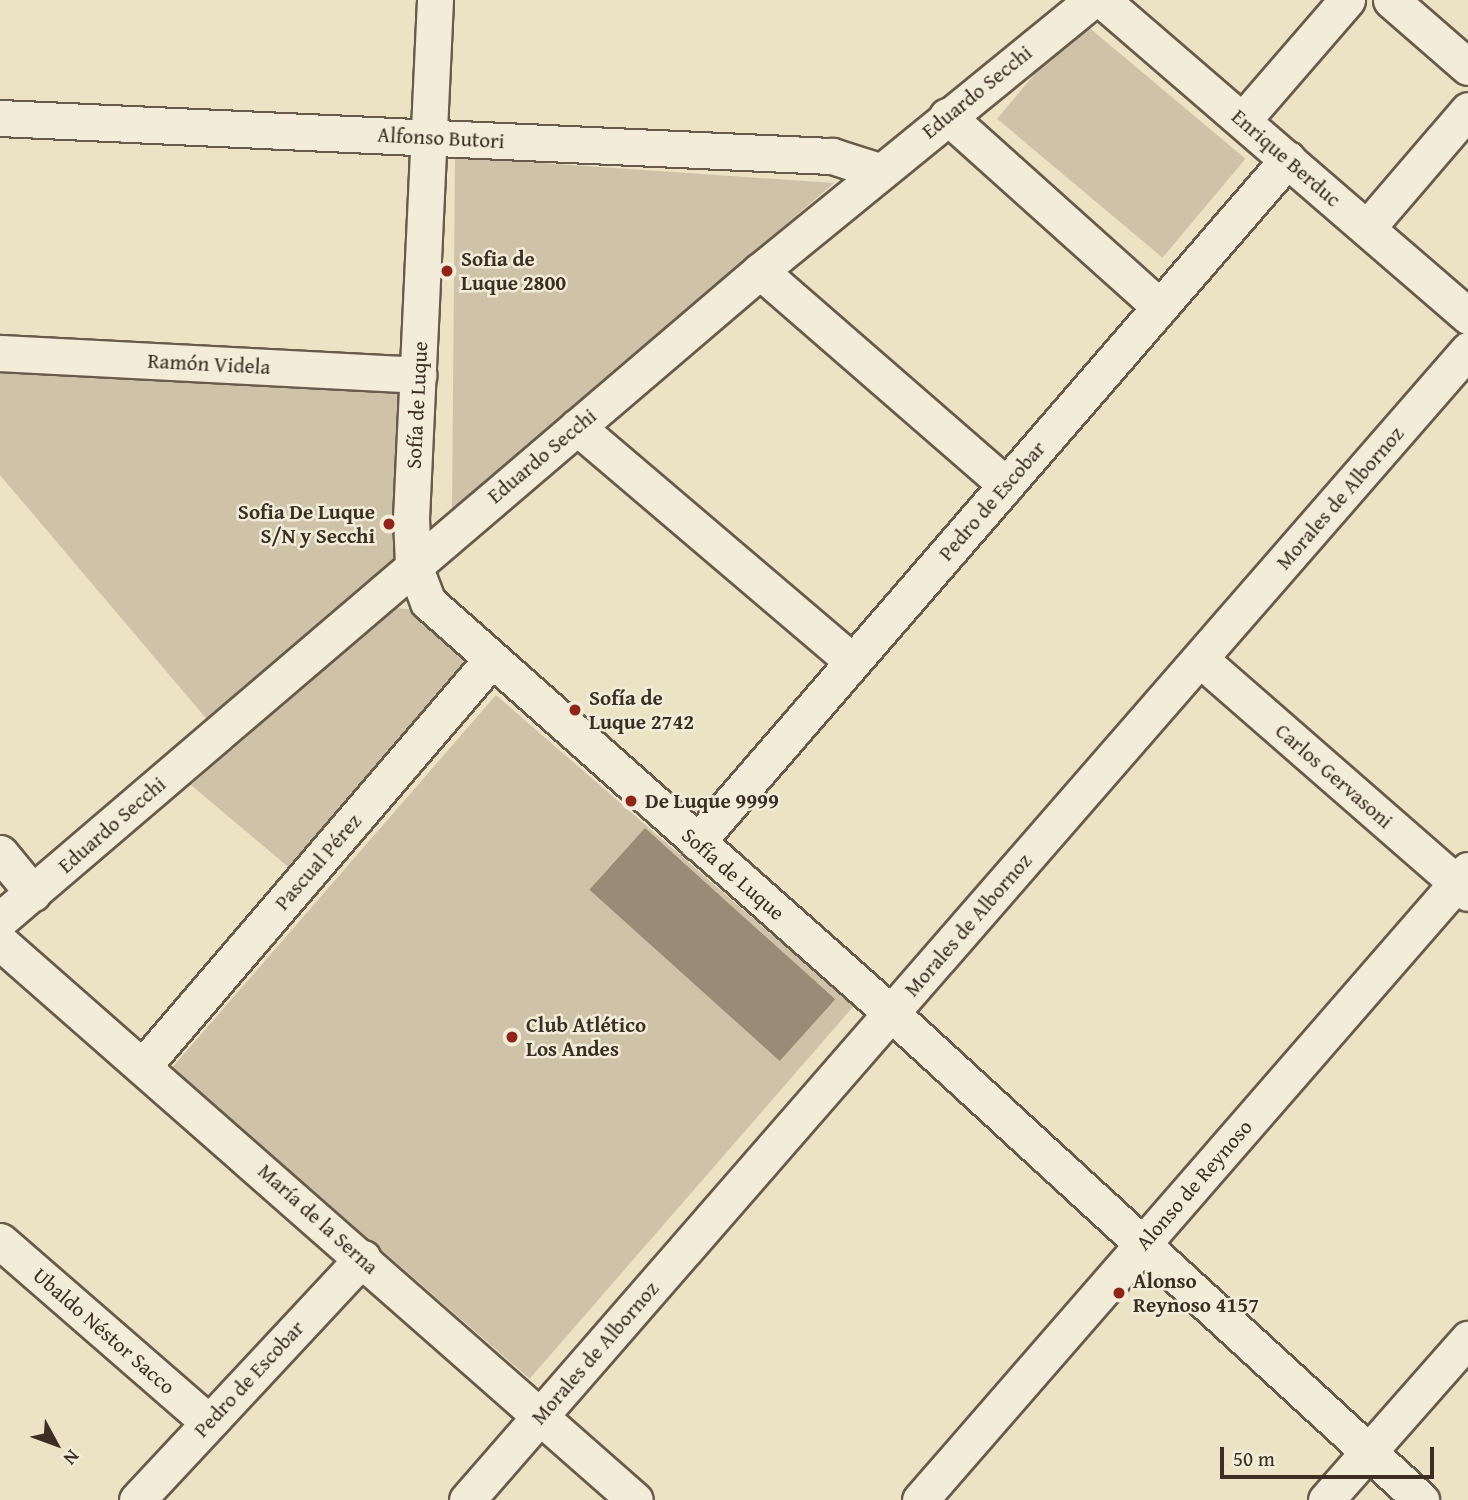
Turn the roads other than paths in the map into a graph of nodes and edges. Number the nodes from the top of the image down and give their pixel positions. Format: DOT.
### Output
graph roads {
  1 [pos="435,0"];
  2 [pos="1092,0"];
  3 [pos="1102,0"];
  4 [pos="1347,0"];
  5 [pos="1391,0"];
  6 [pos="1468,67"];
  7 [pos="1468,110"];
  8 [pos="947,116"];
  9 [pos="0,118"];
  10 [pos="1243,120"];
  11 [pos="432,138"];
  12 [pos="1288,159"];
  13 [pos="879,171"];
  14 [pos="1367,228"];
  15 [pos="760,271"];
  16 [pos="1160,307"];
  17 [pos="1468,316"];
  18 [pos="1468,350"];
  19 [pos="0,353"];
  20 [pos="418,375"];
  21 [pos="577,427"];
  22 [pos="1006,485"];
  23 [pos="413,563"];
  24 [pos="1200,659"];
  25 [pos="491,660"];
  26 [pos="853,662"];
  27 [pos="697,842"];
  28 [pos="0,853"];
  29 [pos="1464,882"];
  30 [pos="33,893"];
  31 [pos="0,920"];
  32 [pos="0,942"];
  33 [pos="891,1013"];
  34 [pos="144,1065"];
  35 [pos="0,1241"];
  36 [pos="1142,1244"];
  37 [pos="363,1258"];
  38 [pos="1468,1339"];
  39 [pos="540,1416"];
  40 [pos="208,1422"];
  41 [pos="1368,1452"];
  42 [pos="137,1500"];
  43 [pos="467,1500"];
  44 [pos="635,1500"];
  45 [pos="920,1500"];
  46 [pos="1326,1500"];
  47 [pos="1421,1500"];
  1 -- 11 [label="street, Sofía de Luque"];
  2 -- 8 [label="street, Eduardo Secchi"];
  3 -- 10 [label="street, Enrique Berduc"];
  4 -- 10 [label="street"];
  5 -- 6 [label="street"];
  7 -- 14 [label="street"];
  8 -- 13 [label="street, Eduardo Secchi"];
  8 -- 16 [label="street"];
  9 -- 11 [label="street, Alfonso Butori"];
  10 -- 12 [label="street, Enrique Berduc"];
  11 -- 13 [label="street, Alfonso Butori"];
  11 -- 20 [label="street, Sofía de Luque"];
  12 -- 14 [label="street, Enrique Berduc"];
  12 -- 16 [label="street, Pedro de Escobar"];
  13 -- 15 [label="street, Eduardo Secchi"];
  14 -- 17 [label="street, Enrique Berduc"];
  15 -- 21 [label="street, Eduardo Secchi"];
  15 -- 22 [label="street"];
  16 -- 22 [label="street, Pedro de Escobar"];
  18 -- 24 [label="street, Morales de Albornoz"];
  19 -- 20 [label="street, Ramón Videla"];
  20 -- 23 [label="street, Sofía de Luque"];
  21 -- 23 [label="street, Eduardo Secchi"];
  21 -- 26 [label="street"];
  22 -- 26 [label="street, Pedro de Escobar"];
  23 -- 25 [label="street, Sofía de Luque"];
  23 -- 30 [label="street, Eduardo Secchi"];
  24 -- 29 [label="street, Carlos Gervasoni"];
  24 -- 33 [label="street, Morales de Albornoz"];
  25 -- 27 [label="street, Sofía de Luque"];
  25 -- 34 [label="street, Pascual Pérez"];
  26 -- 27 [label="street, Pedro de Escobar"];
  27 -- 33 [label="street, Sofía de Luque"];
  28 -- 30 [label="street"];
  29 -- 36 [label="street, Alonso de Reynoso"];
  30 -- 31 [label="street, Eduardo Secchi"];
  32 -- 34 [label="street, María de la Serna"];
  33 -- 36 [label="street, Sofía de Luque"];
  33 -- 39 [label="street, Morales de Albornoz"];
  34 -- 37 [label="street, María de la Serna"];
  35 -- 40 [label="street, Ubaldo Néstor Sacco"];
  36 -- 41 [label="street, Sofía de Luque"];
  36 -- 45 [label="street, Alonso de Reynoso"];
  37 -- 39 [label="street, María de la Serna"];
  37 -- 40 [label="street, Pedro de Escobar"];
  38 -- 41 [label="street"];
  39 -- 43 [label="street, Morales de Albornoz"];
  39 -- 44 [label="street, María de la Serna"];
  40 -- 42 [label="street, Pedro de Escobar"];
  41 -- 46 [label="street"];
  41 -- 47 [label="street, Sofía de Luque"];
}
